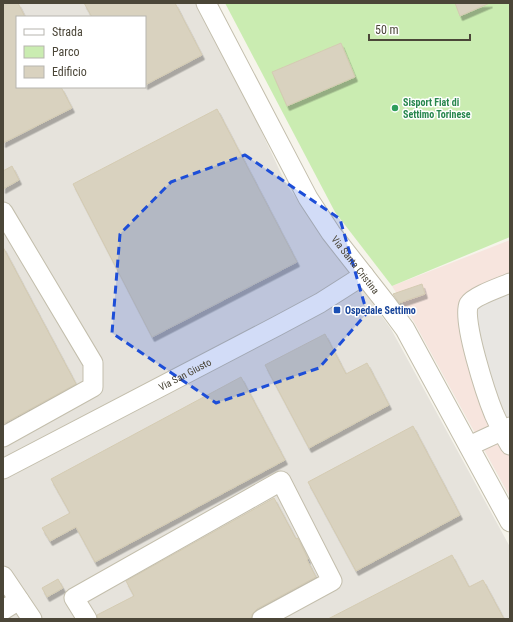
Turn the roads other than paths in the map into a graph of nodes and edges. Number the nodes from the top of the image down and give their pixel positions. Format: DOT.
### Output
graph roads {
  1 [pos="206,3"];
  2 [pos="3,212"];
  3 [pos="364,275"];
  4 [pos="510,282"];
  5 [pos="507,434"];
  6 [pos="3,437"];
  7 [pos="469,446"];
  8 [pos="3,469"];
  9 [pos="510,522"];
  10 [pos="3,576"];
  11 [pos="19,600"];
  12 [pos="3,610"];
  13 [pos="32,619"];
  14 [pos="87,619"];
  15 [pos="262,619"];
  1 -- 3 [label="street, Via Santa Cristina"];
  2 -- 6 [label="street"];
  3 -- 7 [label="street, Via Santa Cristina"];
  3 -- 8 [label="street, Via San Giusto"];
  4 -- 5 [label="street"];
  5 -- 7 [label="street"];
  7 -- 9 [label="street, Via Santa Cristina"];
  10 -- 11 [label="street"];
  11 -- 12 [label="street"];
  11 -- 13 [label="street"];
  14 -- 15 [label="street"];
}
